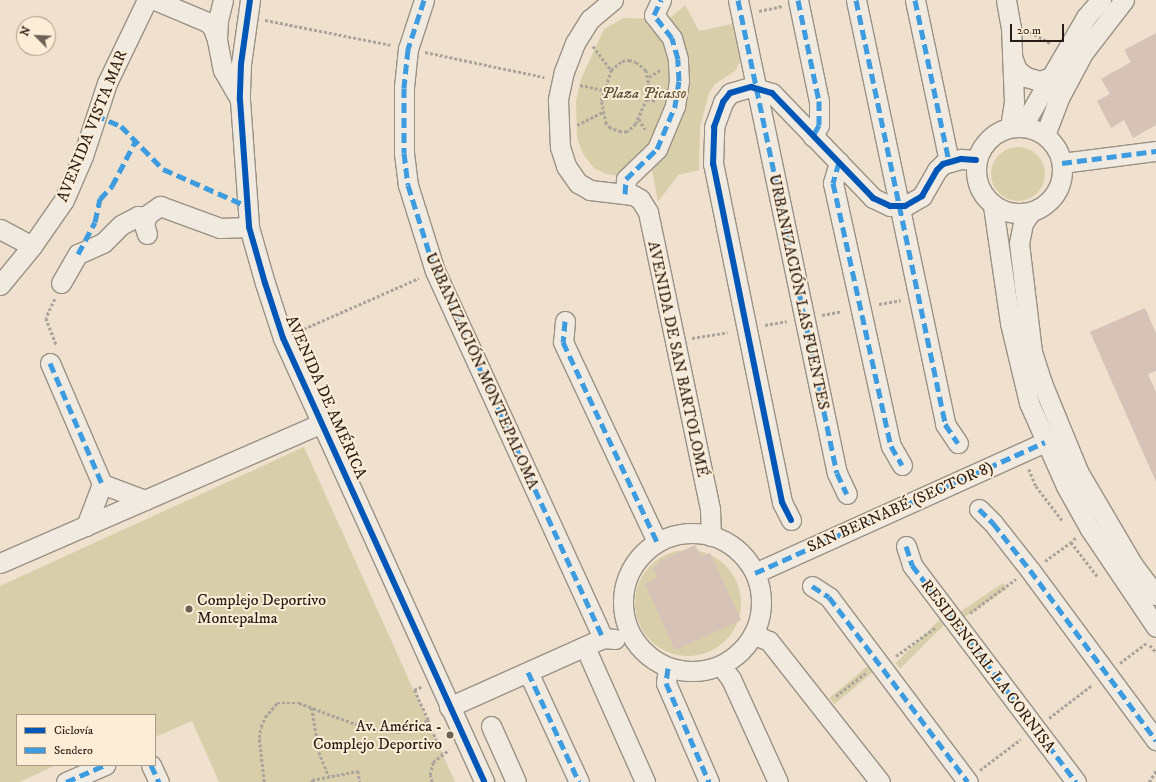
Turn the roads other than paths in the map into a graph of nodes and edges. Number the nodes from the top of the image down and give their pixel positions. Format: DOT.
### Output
graph roads {
  1 [pos="147,0"];
  2 [pos="155,0"];
  3 [pos="250,0"];
  4 [pos="424,0"];
  5 [pos="613,0"];
  6 [pos="661,0"];
  7 [pos="856,0"];
  8 [pos="915,0"];
  9 [pos="1006,0"];
  10 [pos="1101,0"];
  11 [pos="1124,0"];
  12 [pos="798,1"];
  13 [pos="223,2"];
  14 [pos="739,7"];
  15 [pos="197,16"];
  16 [pos="217,40"];
  17 [pos="1012,56"];
  18 [pos="1051,77"];
  19 [pos="756,88"];
  20 [pos="240,100"];
  21 [pos="1016,127"];
  22 [pos="1045,135"];
  23 [pos="813,136"];
  24 [pos="1156,150"];
  25 [pos="976,160"];
  26 [pos="949,161"];
  27 [pos="838,162"];
  28 [pos="1062,163"];
  29 [pos="625,194"];
  30 [pos="900,206"];
  31 [pos="993,206"];
  32 [pos="1030,212"];
  33 [pos="249,227"];
  34 [pos="0,230"];
  35 [pos="32,246"];
  36 [pos="61,283"];
  37 [pos="0,285"];
  38 [pos="565,321"];
  39 [pos="50,363"];
  40 [pos="322,423"];
  41 [pos="1045,442"];
  42 [pos="958,443"];
  43 [pos="902,465"];
  44 [pos="102,484"];
  45 [pos="847,494"];
  46 [pos="145,500"];
  47 [pos="979,509"];
  48 [pos="791,520"];
  49 [pos="86,526"];
  50 [pos="711,536"];
  51 [pos="657,542"];
  52 [pos="906,546"];
  53 [pos="0,563"];
  54 [pos="755,573"];
  55 [pos="812,586"];
  56 [pos="623,592"];
  57 [pos="1156,595"];
  58 [pos="754,634"];
  59 [pos="1152,635"];
  60 [pos="603,638"];
  61 [pos="585,647"];
  62 [pos="645,654"];
  63 [pos="721,666"];
  64 [pos="668,668"];
  65 [pos="528,672"];
  66 [pos="449,707"];
  67 [pos="491,726"];
  68 [pos="1156,740"];
  69 [pos="103,766"];
  70 [pos="151,766"];
  71 [pos="967,781"];
  72 [pos="66,782"];
  73 [pos="159,782"];
  74 [pos="484,782"];
  75 [pos="516,782"];
  76 [pos="579,782"];
  77 [pos="645,782"];
  78 [pos="709,782"];
  79 [pos="778,782"];
  80 [pos="880,782"];
  81 [pos="1076,782"];
  1 -- 35 [label="street, AVENIDA VISTA MAR"];
  2 -- 15 [label="street"];
  3 -- 20 [label="street, AVENIDA DE AMÉRICA"];
  4 -- 60 [label="street, URBANIZACIÓN MONTEPALOMA"];
  5 -- 29 [label="street, AVENIDA DE SAN BARTOLOMÉ"];
  6 -- 29 [label="street"];
  7 -- 30 [label="street"];
  8 -- 26 [label="street"];
  9 -- 17 [label="street"];
  10 -- 18 [label="street"];
  11 -- 22 [label="street"];
  12 -- 23 [label="street"];
  13 -- 15 [label="street"];
  13 -- 16 [label="street"];
  14 -- 19 [label="street, URBANIZACIÓN LAS FUENTES"];
  15 -- 16 [label="street"];
  16 -- 20 [label="street"];
  17 -- 18 [label="street"];
  17 -- 21 [label="street"];
  18 -- 21 [label="street"];
  19 -- 23 [label="street"];
  19 -- 45 [label="street, URBANIZACIÓN LAS FUENTES"];
  19 -- 48 [label="street"];
  20 -- 33 [label="street, AVENIDA DE AMÉRICA"];
  21 -- 22 [label="street"];
  21 -- 25 [label="street"];
  22 -- 28 [label="street"];
  23 -- 27 [label="street"];
  24 -- 28 [label="street"];
  25 -- 26 [label="street"];
  25 -- 31 [label="street"];
  26 -- 30 [label="street"];
  27 -- 30 [label="street"];
  27 -- 43 [label="street"];
  28 -- 32 [label="street"];
  29 -- 50 [label="street, AVENIDA DE SAN BARTOLOMÉ"];
  30 -- 42 [label="street"];
  31 -- 32 [label="street"];
  31 -- 41 [label="street"];
  32 -- 57 [label="street"];
  33 -- 36 [label="street"];
  33 -- 40 [label="street, AVENIDA DE AMÉRICA"];
  34 -- 35 [label="street"];
  35 -- 37 [label="street, AVENIDA VISTA MAR"];
  38 -- 51 [label="street"];
  39 -- 44 [label="street"];
  40 -- 46 [label="street"];
  40 -- 66 [label="street, AVENIDA DE AMÉRICA"];
  41 -- 54 [label="street, SAN BERNABÉ (SECTOR 8)"];
  41 -- 59 [label="street"];
  44 -- 46 [label="street"];
  44 -- 49 [label="street"];
  46 -- 49 [label="street"];
  47 -- 68 [label="street"];
  49 -- 53 [label="street"];
  50 -- 51 [label="street"];
  50 -- 54 [label="street"];
  51 -- 56 [label="street"];
  52 -- 81 [label="street, RESIDENCIAL LA CORNISA"];
  54 -- 58 [label="street"];
  55 -- 71 [label="street"];
  56 -- 60 [label="street"];
  56 -- 62 [label="street"];
  58 -- 63 [label="street"];
  58 -- 80 [label="street"];
  60 -- 61 [label="street"];
  60 -- 62 [label="street"];
  61 -- 65 [label="street"];
  61 -- 77 [label="street"];
  62 -- 64 [label="street"];
  63 -- 64 [label="street"];
  63 -- 79 [label="street"];
  64 -- 78 [label="street"];
  65 -- 66 [label="street"];
  65 -- 76 [label="street"];
  66 -- 74 [label="street, AVENIDA DE AMÉRICA"];
  67 -- 75 [label="street"];
  69 -- 72 [label="street"];
  70 -- 73 [label="street"];
}
